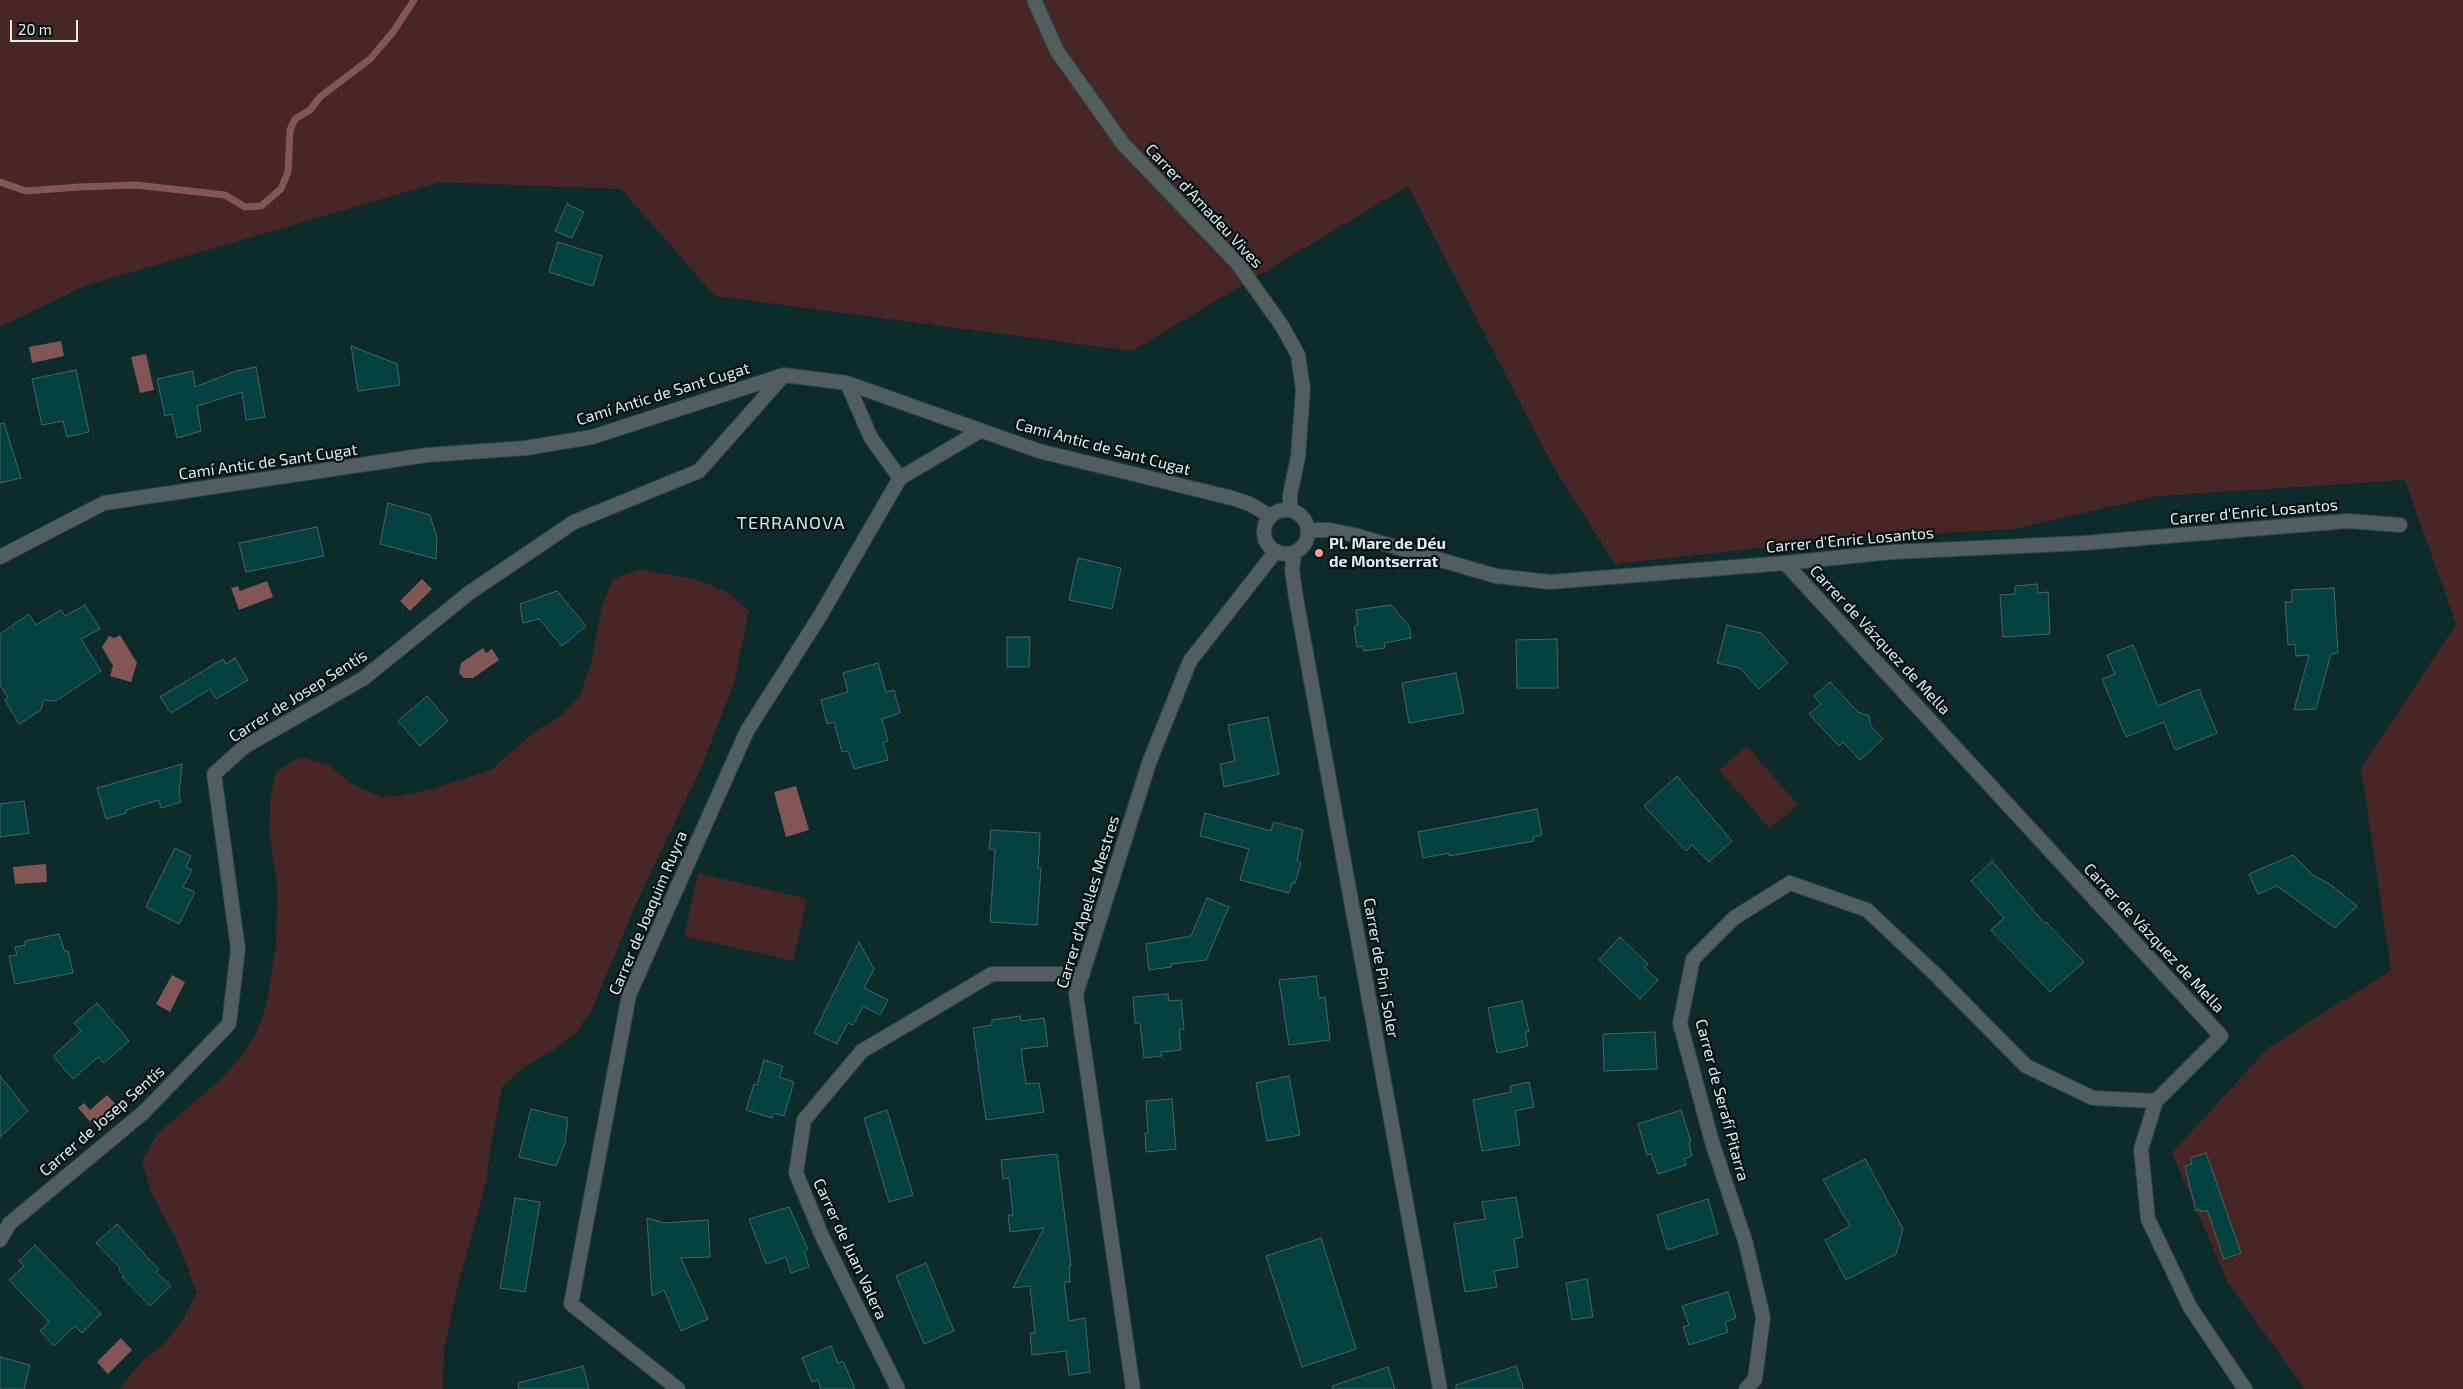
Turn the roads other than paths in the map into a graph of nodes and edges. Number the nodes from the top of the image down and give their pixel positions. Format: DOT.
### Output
graph roads {
  1 [pos="1034,0"];
  2 [pos="784,375"];
  3 [pos="847,383"];
  4 [pos="980,431"];
  5 [pos="900,478"];
  6 [pos="1290,509"];
  7 [pos="1270,516"];
  8 [pos="2400,525"];
  9 [pos="1308,530"];
  10 [pos="1276,551"];
  11 [pos="1294,553"];
  12 [pos="0,557"];
  13 [pos="1785,564"];
  14 [pos="1083,974"];
  15 [pos="2156,1101"];
  16 [pos="0,1240"];
  17 [pos="678,1389"];
  18 [pos="898,1389"];
  19 [pos="1133,1389"];
  20 [pos="1440,1389"];
  21 [pos="1746,1389"];
  22 [pos="2244,1389"];
  1 -- 6 [label="street, Carrer d'Amadeu Vives"];
  2 -- 3 [label="street, Camí Antic de Sant Cugat"];
  2 -- 12 [label="street, Camí Antic de Sant Cugat"];
  2 -- 16 [label="street, Carrer de Josep Sentís"];
  3 -- 4 [label="street, Camí Antic de Sant Cugat"];
  3 -- 5 [label="street"];
  4 -- 5 [label="street, Carrer de Joaquim Ruyra"];
  4 -- 7 [label="street, Camí Antic de Sant Cugat"];
  5 -- 17 [label="street, Carrer de Joaquim Ruyra"];
  6 -- 7 [label="street"];
  6 -- 9 [label="street"];
  7 -- 10 [label="street"];
  8 -- 13 [label="street, Carrer d'Enric Losantos"];
  9 -- 11 [label="street"];
  9 -- 13 [label="street, Carrer d'Enric Losantos"];
  10 -- 11 [label="street"];
  10 -- 14 [label="street, Carrer d'Apel·les Mestres"];
  11 -- 20 [label="street, Carrer de Pin i Soler"];
  13 -- 15 [label="street, Carrer de Vázquez de Mella"];
  14 -- 18 [label="street, Carrer de Juan Valera"];
  14 -- 19 [label="street, Carrer d'Apel·les Mestres"];
  15 -- 21 [label="street, Carrer de Serafí Pitarra"];
  15 -- 22 [label="street, Carrer de Vázquez de Mella"];
}
